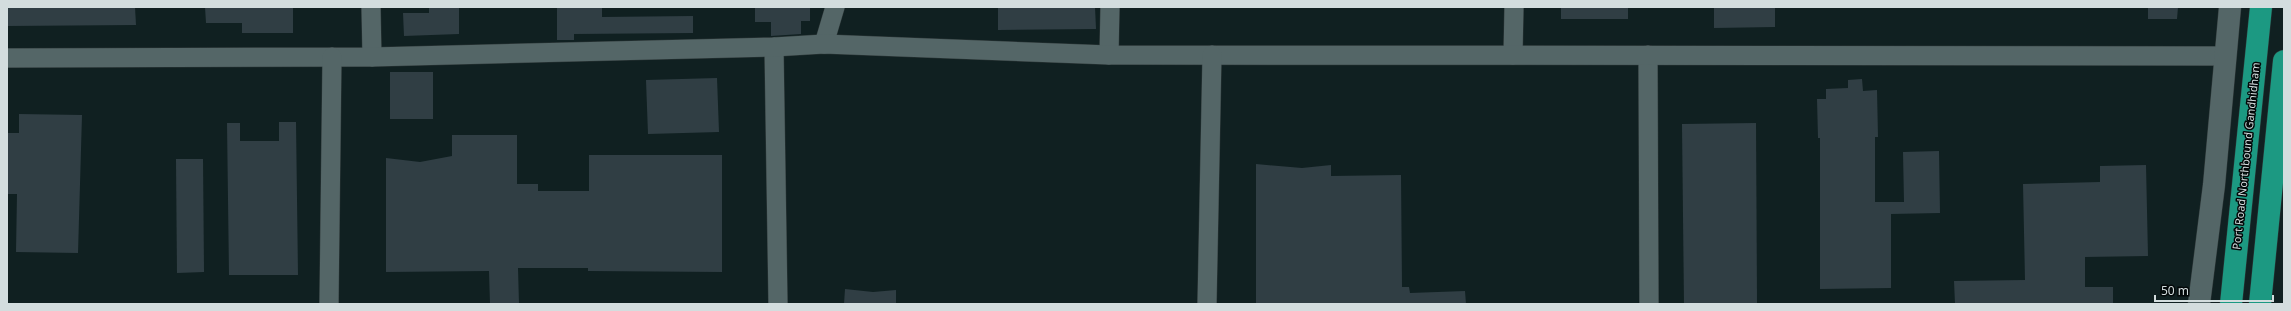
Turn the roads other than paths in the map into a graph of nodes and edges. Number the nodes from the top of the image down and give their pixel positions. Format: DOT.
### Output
graph roads {
  1 [pos="371,7"];
  2 [pos="835,7"];
  3 [pos="1110,7"];
  4 [pos="1514,7"];
  5 [pos="2230,7"];
  6 [pos="2261,7"];
  7 [pos="824,44"];
  8 [pos="774,47"];
  9 [pos="1109,55"];
  10 [pos="1212,55"];
  11 [pos="1513,55"];
  12 [pos="1648,55"];
  13 [pos="2226,56"];
  14 [pos="372,57"];
  15 [pos="7,58"];
  16 [pos="332,58"];
  17 [pos="2284,61"];
  18 [pos="329,304"];
  19 [pos="778,304"];
  20 [pos="1207,304"];
  21 [pos="1649,304"];
  22 [pos="2199,304"];
  23 [pos="2231,304"];
  24 [pos="2260,304"];
  1 -- 14 [label="street"];
  2 -- 7 [label="street"];
  3 -- 9 [label="street"];
  4 -- 11 [label="street"];
  5 -- 13 [label="street"];
  6 -- 23 [label="highway, Port Road Northbound Gandhidham"];
  7 -- 8 [label="street"];
  7 -- 9 [label="street"];
  8 -- 14 [label="street"];
  8 -- 19 [label="street"];
  9 -- 10 [label="street"];
  10 -- 11 [label="street"];
  10 -- 20 [label="street"];
  11 -- 12 [label="street"];
  12 -- 13 [label="street"];
  12 -- 21 [label="street"];
  13 -- 22 [label="street"];
  14 -- 16 [label="street"];
  15 -- 16 [label="street"];
  16 -- 18 [label="street"];
  17 -- 24 [label="highway"];
}
